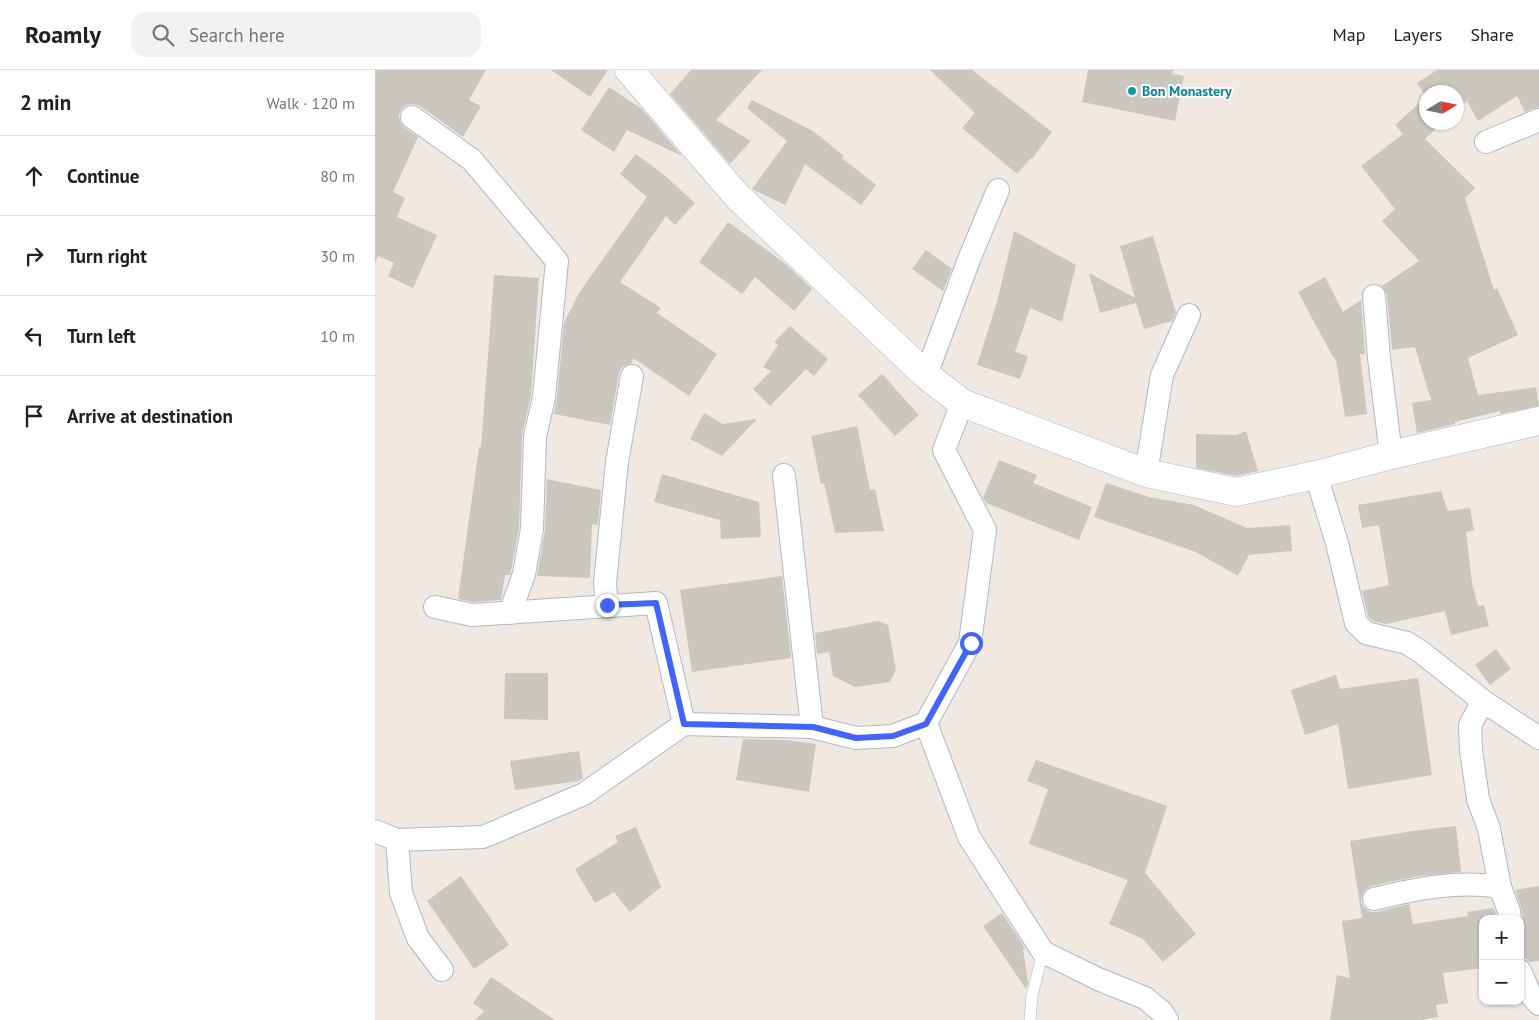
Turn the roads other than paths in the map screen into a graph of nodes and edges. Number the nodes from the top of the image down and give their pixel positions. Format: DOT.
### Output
graph roads {
  1 [pos="629,70"];
  2 [pos="412,117"];
  3 [pos="1539,120"];
  4 [pos="1486,142"];
  5 [pos="998,190"];
  6 [pos="1374,296"];
  7 [pos="1189,315"];
  8 [pos="926,375"];
  9 [pos="632,376"];
  10 [pos="962,403"];
  11 [pos="1539,421"];
  12 [pos="1391,455"];
  13 [pos="1146,472"];
  14 [pos="784,475"];
  15 [pos="1316,475"];
  16 [pos="607,605"];
  17 [pos="435,607"];
  18 [pos="510,613"];
  19 [pos="1483,701"];
  20 [pos="684,724"];
  21 [pos="926,724"];
  22 [pos="813,727"];
  23 [pos="1539,738"];
  24 [pos="375,831"];
  25 [pos="397,840"];
  26 [pos="1500,887"];
  27 [pos="1374,899"];
  28 [pos="1509,915"];
  29 [pos="1043,952"];
  30 [pos="442,970"];
  31 [pos="1524,980"];
  32 [pos="1539,1004"];
  33 [pos="1030,1020"];
  34 [pos="1167,1020"];
  1 -- 8 [label="street"];
  2 -- 18 [label="street"];
  3 -- 4 [label="street"];
  5 -- 8 [label="street"];
  6 -- 12 [label="street"];
  7 -- 13 [label="street"];
  8 -- 10 [label="street"];
  9 -- 16 [label="street"];
  10 -- 13 [label="street"];
  10 -- 21 [label="street"];
  11 -- 12 [label="street"];
  12 -- 15 [label="street"];
  13 -- 15 [label="street"];
  14 -- 22 [label="street"];
  15 -- 19 [label="street"];
  16 -- 18 [label="street"];
  16 -- 20 [label="street"];
  17 -- 18 [label="street"];
  19 -- 23 [label="street"];
  19 -- 26 [label="street"];
  20 -- 22 [label="street"];
  20 -- 25 [label="street"];
  21 -- 22 [label="street"];
  21 -- 29 [label="street"];
  24 -- 25 [label="street"];
  25 -- 30 [label="street"];
  26 -- 27 [label="street"];
  26 -- 28 [label="street"];
  29 -- 33 [label="lane"];
  29 -- 34 [label="street"];
  31 -- 32 [label="street"];
}
